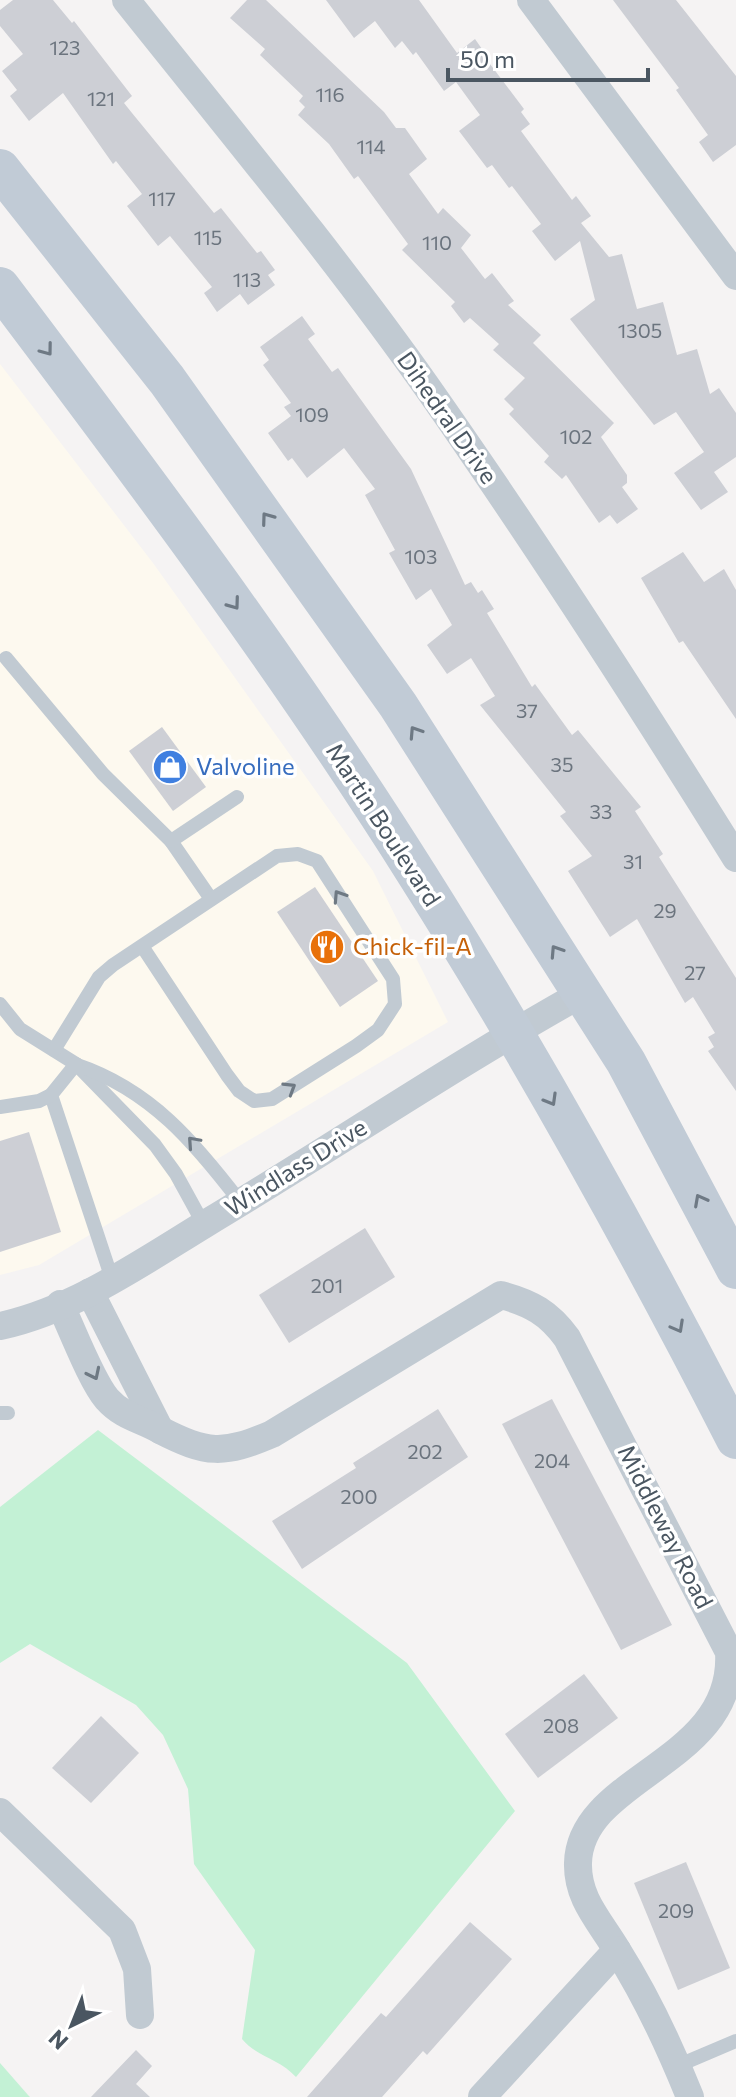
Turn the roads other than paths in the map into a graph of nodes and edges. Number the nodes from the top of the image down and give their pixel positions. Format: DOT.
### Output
graph roads {
  1 [pos="126,0"];
  2 [pos="531,0"];
  3 [pos="0,169"];
  4 [pos="736,276"];
  5 [pos="0,287"];
  6 [pos="6,658"];
  7 [pos="237,797"];
  8 [pos="171,841"];
  9 [pos="736,858"];
  10 [pos="211,899"];
  11 [pos="142,946"];
  12 [pos="583,993"];
  13 [pos="0,1004"];
  14 [pos="512,1033"];
  15 [pos="54,1050"];
  16 [pos="76,1064"];
  17 [pos="51,1095"];
  18 [pos="0,1107"];
  19 [pos="241,1203"];
  20 [pos="204,1225"];
  21 [pos="736,1269"];
  22 [pos="101,1285"];
  23 [pos="60,1304"];
  24 [pos="0,1326"];
  25 [pos="160,1430"];
  26 [pos="736,1439"];
  27 [pos="0,1812"];
  28 [pos="617,1950"];
  29 [pos="140,2015"];
  30 [pos="736,2041"];
  31 [pos="677,2066"];
  32 [pos="482,2097"];
  33 [pos="690,2097"];
  1 -- 9 [label="street, Dihedral Drive"];
  2 -- 4 [label="street"];
  12 -- 3 [label="main road, one-way"];
  5 -- 14 [label="main road, Martin Boulevard, one-way"];
  6 -- 8 [label="lane"];
  7 -- 8 [label="lane"];
  8 -- 10 [label="lane"];
  10 -- 11 [label="lane"];
  11 -- 10 [label="lane, one-way"];
  11 -- 15 [label="lane"];
  12 -- 14 [label="street, Windlass Drive"];
  21 -- 12 [label="main road, one-way"];
  13 -- 15 [label="lane"];
  14 -- 19 [label="street, Windlass Drive"];
  14 -- 26 [label="main road, Martin Boulevard, one-way"];
  15 -- 16 [label="lane"];
  16 -- 17 [label="lane"];
  19 -- 16 [label="lane, one-way"];
  16 -- 20 [label="lane"];
  17 -- 18 [label="lane"];
  17 -- 22 [label="lane"];
  19 -- 20 [label="street, Windlass Drive"];
  20 -- 22 [label="street, Windlass Drive"];
  22 -- 23 [label="street, Windlass Drive"];
  22 -- 25 [label="street"];
  23 -- 24 [label="street, Windlass Drive"];
  23 -- 25 [label="street, Middleway Road, one-way"];
  25 -- 28 [label="street, Middleway Road"];
  27 -- 29 [label="street"];
  28 -- 31 [label="street, Middleway Road"];
  28 -- 32 [label="street"];
  30 -- 31 [label="lane"];
  31 -- 33 [label="street, Middleway Road"];
}
